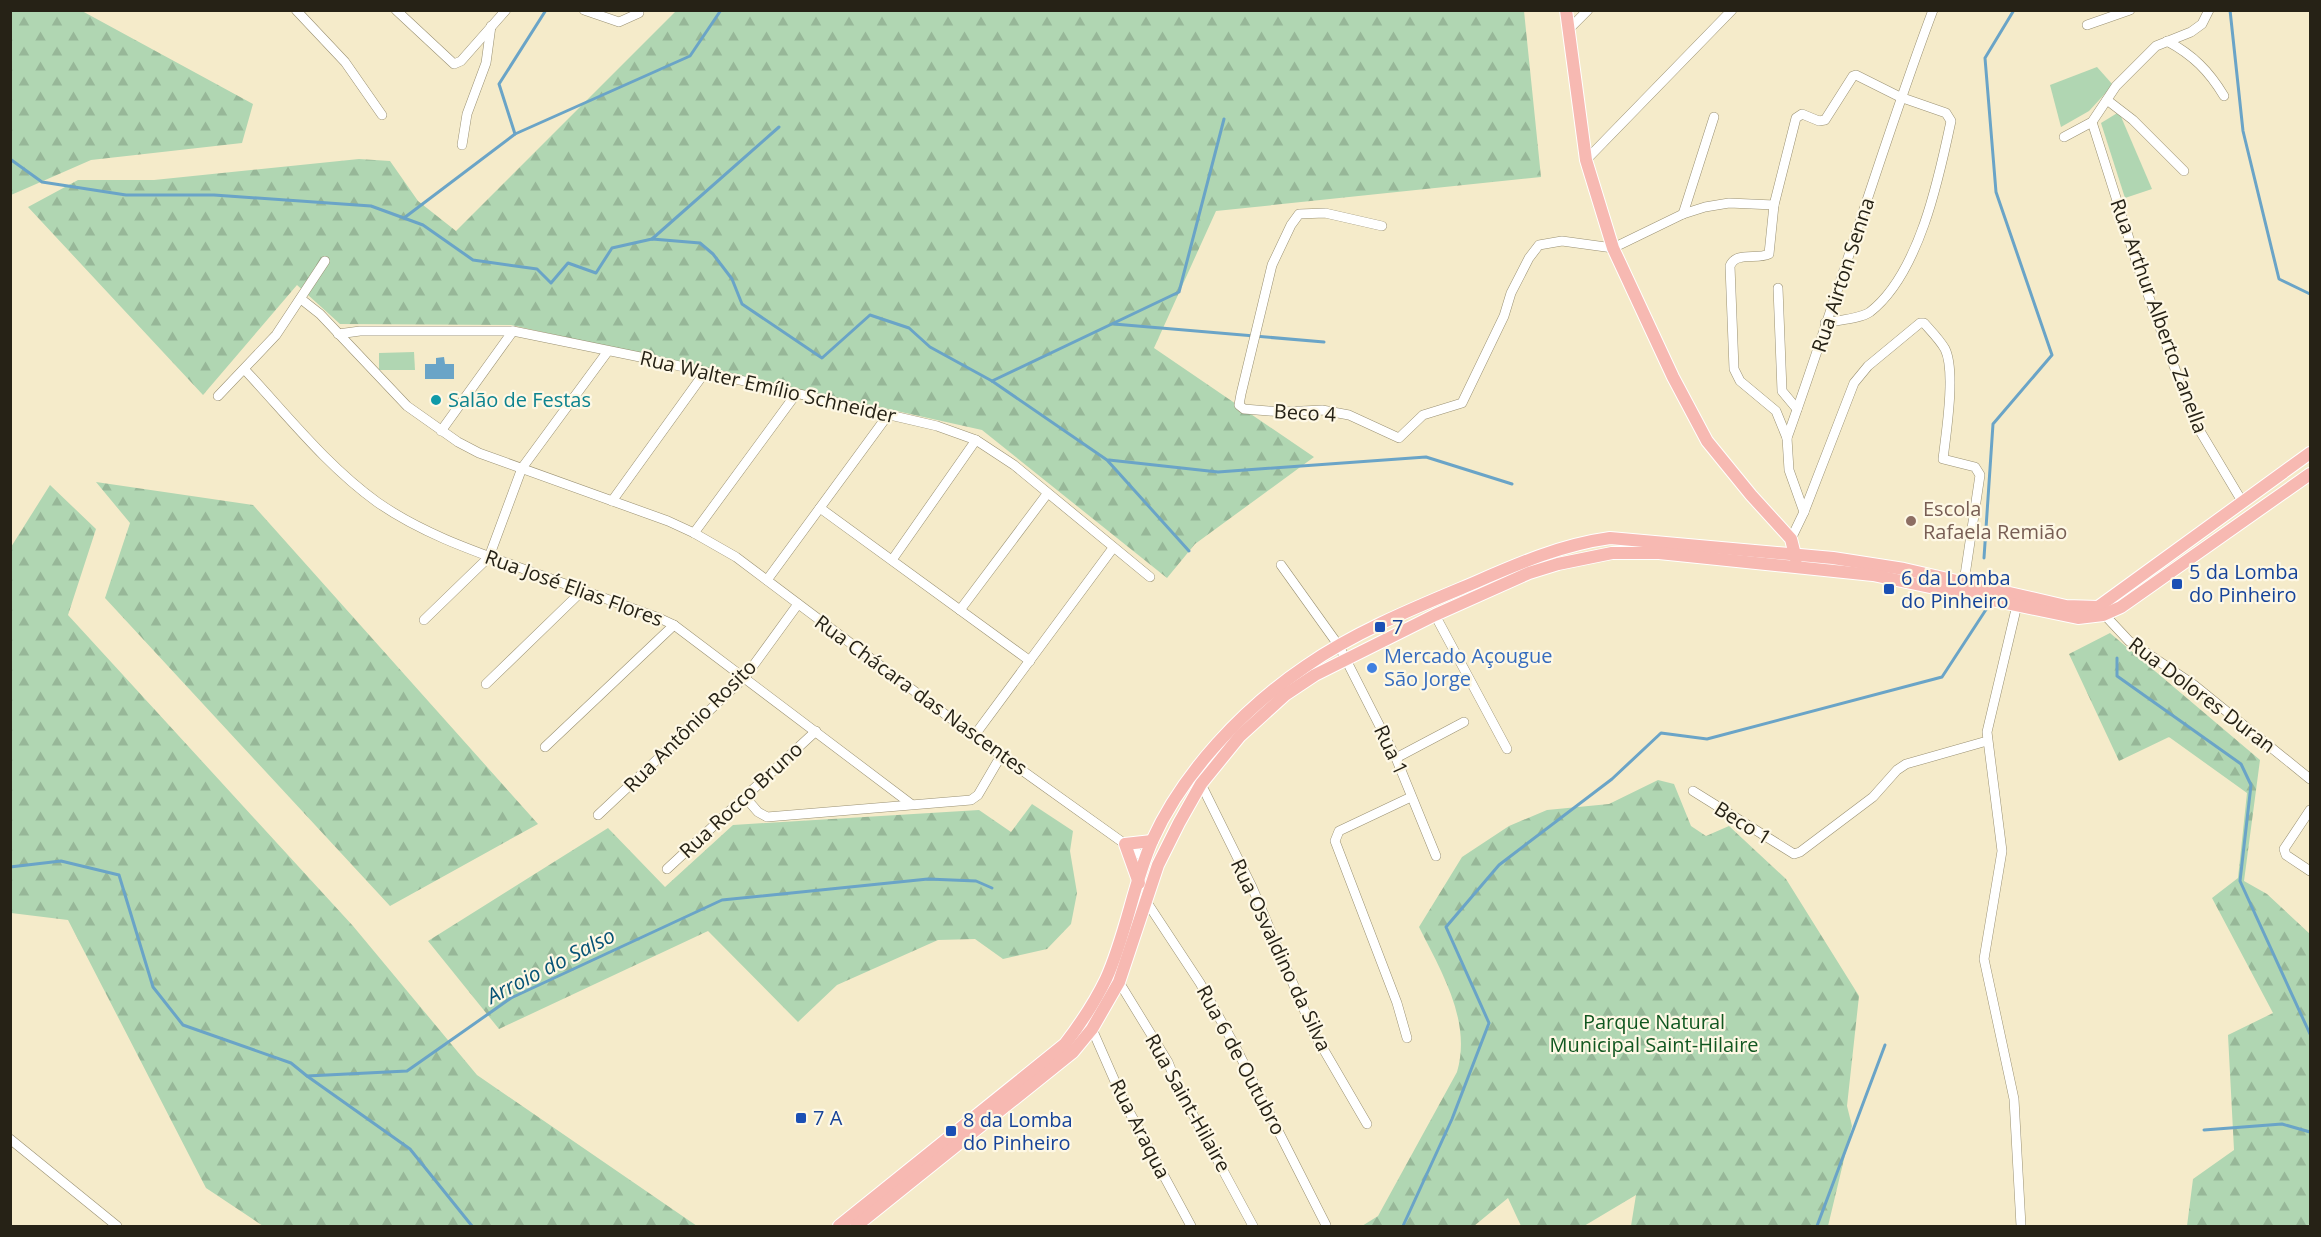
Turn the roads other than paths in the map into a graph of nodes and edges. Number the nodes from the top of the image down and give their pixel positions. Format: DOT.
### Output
graph roads {
  1 [pos="296,10"];
  2 [pos="396,10"];
  3 [pos="506,10"];
  4 [pos="584,10"];
  5 [pos="1566,10"];
  6 [pos="1588,10"];
  7 [pos="1732,10"];
  8 [pos="1934,10"];
  9 [pos="2130,10"];
  10 [pos="2209,10"];
  11 [pos="639,13"];
  12 [pos="491,26"];
  13 [pos="2087,26"];
  14 [pos="1571,27"];
  15 [pos="2167,41"];
  16 [pos="2224,96"];
  17 [pos="1900,97"];
  18 [pos="2107,100"];
  19 [pos="382,115"];
  20 [pos="1714,117"];
  21 [pos="2092,122"];
  22 [pos="2064,137"];
  23 [pos="462,145"];
  24 [pos="1586,160"];
  25 [pos="2184,171"];
  26 [pos="1774,206"];
  27 [pos="1683,214"];
  28 [pos="1382,226"];
  29 [pos="1613,248"];
  30 [pos="325,261"];
  31 [pos="1778,288"];
  32 [pos="301,299"];
  33 [pos="1825,323"];
  34 [pos="513,331"];
  35 [pos="338,334"];
  36 [pos="608,351"];
  37 [pos="245,370"];
  38 [pos="705,372"];
  39 [pos="796,394"];
  40 [pos="218,396"];
  41 [pos="1797,409"];
  42 [pos="888,415"];
  43 [pos="441,431"];
  44 [pos="1787,438"];
  45 [pos="976,440"];
  46 [pos="2310,453"];
  47 [pos="522,468"];
  48 [pos="2310,474"];
  49 [pos="1047,494"];
  50 [pos="612,501"];
  51 [pos="2243,503"];
  52 [pos="820,508"];
  53 [pos="1804,512"];
  54 [pos="694,533"];
  55 [pos="1791,539"];
  56 [pos="1113,548"];
  57 [pos="489,557"];
  58 [pos="1797,559"];
  59 [pos="892,560"];
  60 [pos="1281,565"];
  61 [pos="1150,577"];
  62 [pos="767,580"];
  63 [pos="1964,582"];
  64 [pos="583,590"];
  65 [pos="1981,591"];
  66 [pos="798,604"];
  67 [pos="2017,605"];
  68 [pos="960,610"];
  69 [pos="2100,611"];
  70 [pos="1435,615"];
  71 [pos="424,620"];
  72 [pos="674,625"];
  73 [pos="1340,646"];
  74 [pos="1346,659"];
  75 [pos="1030,661"];
  76 [pos="745,677"];
  77 [pos="486,684"];
  78 [pos="1464,722"];
  79 [pos="816,731"];
  80 [pos="974,736"];
  81 [pos="1987,741"];
  82 [pos="545,747"];
  83 [pos="1507,749"];
  84 [pos="1002,754"];
  85 [pos="1396,758"];
  86 [pos="2310,779"];
  87 [pos="1201,784"];
  88 [pos="1692,791"];
  89 [pos="1411,796"];
  90 [pos="745,797"];
  91 [pos="911,804"];
  92 [pos="2310,810"];
  93 [pos="598,815"];
  94 [pos="1152,842"];
  95 [pos="1125,844"];
  96 [pos="1436,856"];
  97 [pos="1146,859"];
  98 [pos="667,869"];
  99 [pos="2310,871"];
  100 [pos="1138,883"];
  101 [pos="1146,901"];
  102 [pos="1129,953"];
  103 [pos="1119,982"];
  104 [pos="1092,1029"];
  105 [pos="1407,1038"];
  106 [pos="1037,1075"];
  107 [pos="1367,1124"];
  108 [pos="10,1139"];
  109 [pos="1326,1224"];
  110 [pos="117,1227"];
  111 [pos="838,1227"];
  112 [pos="856,1227"];
  113 [pos="1191,1227"];
  114 [pos="1253,1227"];
  115 [pos="2021,1227"];
  1 -- 19 [label="street"];
  2 -- 12 [label="street"];
  3 -- 12 [label="street"];
  4 -- 11 [label="street"];
  5 -- 14 [label="main road"];
  6 -- 14 [label="street"];
  7 -- 24 [label="street"];
  8 -- 17 [label="street, Rua Airton Senna"];
  9 -- 13 [label="street"];
  10 -- 15 [label="street"];
  12 -- 23 [label="street"];
  14 -- 24 [label="main road"];
  15 -- 16 [label="street"];
  15 -- 18 [label="street"];
  17 -- 26 [label="street"];
  17 -- 33 [label="street, Rua Airton Senna"];
  17 -- 33 [label="street"];
  18 -- 21 [label="street"];
  18 -- 25 [label="street"];
  20 -- 27 [label="street"];
  21 -- 22 [label="street"];
  21 -- 51 [label="street, Rua Arthur Alberto Zanella"];
  24 -- 29 [label="main road"];
  26 -- 27 [label="street"];
  26 -- 44 [label="street"];
  27 -- 29 [label="street"];
  28 -- 29 [label="street, Beco 4"];
  29 -- 55 [label="main road"];
  30 -- 32 [label="street"];
  31 -- 41 [label="street"];
  32 -- 35 [label="street, Rua Chácara das Nascentes"];
  32 -- 37 [label="street"];
  33 -- 41 [label="street, Rua Airton Senna"];
  34 -- 35 [label="street, Rua Walter Emílio Schneider"];
  34 -- 36 [label="street, Rua Walter Emílio Schneider"];
  34 -- 43 [label="street"];
  35 -- 43 [label="street, Rua Chácara das Nascentes"];
  36 -- 38 [label="street, Rua Walter Emílio Schneider"];
  36 -- 47 [label="street"];
  37 -- 40 [label="street"];
  37 -- 57 [label="street, Rua José Elias Flores"];
  38 -- 39 [label="street, Rua Walter Emílio Schneider"];
  38 -- 50 [label="street"];
  39 -- 42 [label="street, Rua Walter Emílio Schneider"];
  39 -- 54 [label="street"];
  41 -- 44 [label="street, Rua Airton Senna"];
  42 -- 45 [label="street, Rua Walter Emílio Schneider"];
  42 -- 52 [label="street"];
  43 -- 47 [label="street, Rua Chácara das Nascentes"];
  44 -- 53 [label="street, Rua Airton Senna"];
  45 -- 49 [label="street, Rua Walter Emílio Schneider"];
  45 -- 59 [label="street"];
  46 -- 51 [label="main road"];
  47 -- 50 [label="street, Rua Chácara das Nascentes"];
  47 -- 57 [label="street"];
  48 -- 69 [label="main road"];
  49 -- 56 [label="street, Rua Walter Emílio Schneider"];
  49 -- 68 [label="street"];
  50 -- 54 [label="street, Rua Chácara das Nascentes"];
  51 -- 69 [label="main road"];
  52 -- 59 [label="street"];
  52 -- 62 [label="street"];
  53 -- 55 [label="street"];
  53 -- 63 [label="street"];
  54 -- 62 [label="street, Rua Chácara das Nascentes"];
  55 -- 58 [label="main road"];
  56 -- 61 [label="street, Rua Walter Emílio Schneider"];
  56 -- 75 [label="street"];
  57 -- 64 [label="street, Rua José Elias Flores"];
  57 -- 71 [label="street"];
  58 -- 63 [label="main road"];
  58 -- 65 [label="main road"];
  58 -- 70 [label="main road"];
  58 -- 73 [label="main road"];
  59 -- 68 [label="street"];
  60 -- 73 [label="street, Rua 1"];
  62 -- 66 [label="street, Rua Chácara das Nascentes"];
  63 -- 65 [label="main road"];
  64 -- 72 [label="street, Rua José Elias Flores"];
  64 -- 77 [label="street"];
  65 -- 67 [label="main road"];
  65 -- 69 [label="main road"];
  66 -- 76 [label="street, Rua Antônio Rosito"];
  66 -- 80 [label="street, Rua Chácara das Nascentes"];
  67 -- 69 [label="main road"];
  67 -- 81 [label="street"];
  68 -- 75 [label="street"];
  69 -- 86 [label="street, Rua Dolores Duran"];
  70 -- 74 [label="main road"];
  70 -- 83 [label="street"];
  72 -- 76 [label="street, Rua José Elias Flores"];
  72 -- 82 [label="street"];
  73 -- 74 [label="street, Rua 1"];
  73 -- 94 [label="main road"];
  74 -- 85 [label="street, Rua 1"];
  74 -- 87 [label="main road"];
  75 -- 80 [label="street"];
  76 -- 79 [label="street, Rua José Elias Flores"];
  76 -- 93 [label="street, Rua Antônio Rosito"];
  78 -- 85 [label="street"];
  79 -- 90 [label="street, Rua Rocco Bruno"];
  79 -- 91 [label="street, Rua José Elias Flores"];
  80 -- 84 [label="street, Rua Chácara das Nascentes"];
  81 -- 88 [label="street, Beco 1"];
  81 -- 115 [label="street"];
  84 -- 91 [label="street"];
  84 -- 95 [label="street, Rua Chácara das Nascentes"];
  85 -- 89 [label="street, Rua 1"];
  87 -- 97 [label="main road"];
  87 -- 101 [label="main road"];
  87 -- 107 [label="street, Rua Osvaldino da Silva"];
  89 -- 96 [label="street, Rua 1"];
  89 -- 105 [label="street"];
  90 -- 91 [label="street"];
  90 -- 98 [label="street, Rua Rocco Bruno"];
  92 -- 99 [label="street"];
  94 -- 95 [label="main road"];
  94 -- 97 [label="main road"];
  95 -- 97 [label="street, Rua Chácara das Nascentes"];
  95 -- 100 [label="main road"];
  97 -- 100 [label="main road"];
  97 -- 102 [label="main road"];
  100 -- 106 [label="main road"];
  101 -- 102 [label="main road"];
  101 -- 109 [label="street, Rua 6 de Outubro"];
  102 -- 103 [label="main road"];
  103 -- 104 [label="main road"];
  103 -- 114 [label="street, Rua Saint-Hilaire"];
  104 -- 106 [label="main road"];
  104 -- 113 [label="street, Rua Araqua"];
  106 -- 111 [label="main road"];
  106 -- 112 [label="main road"];
  108 -- 110 [label="street"];
}
